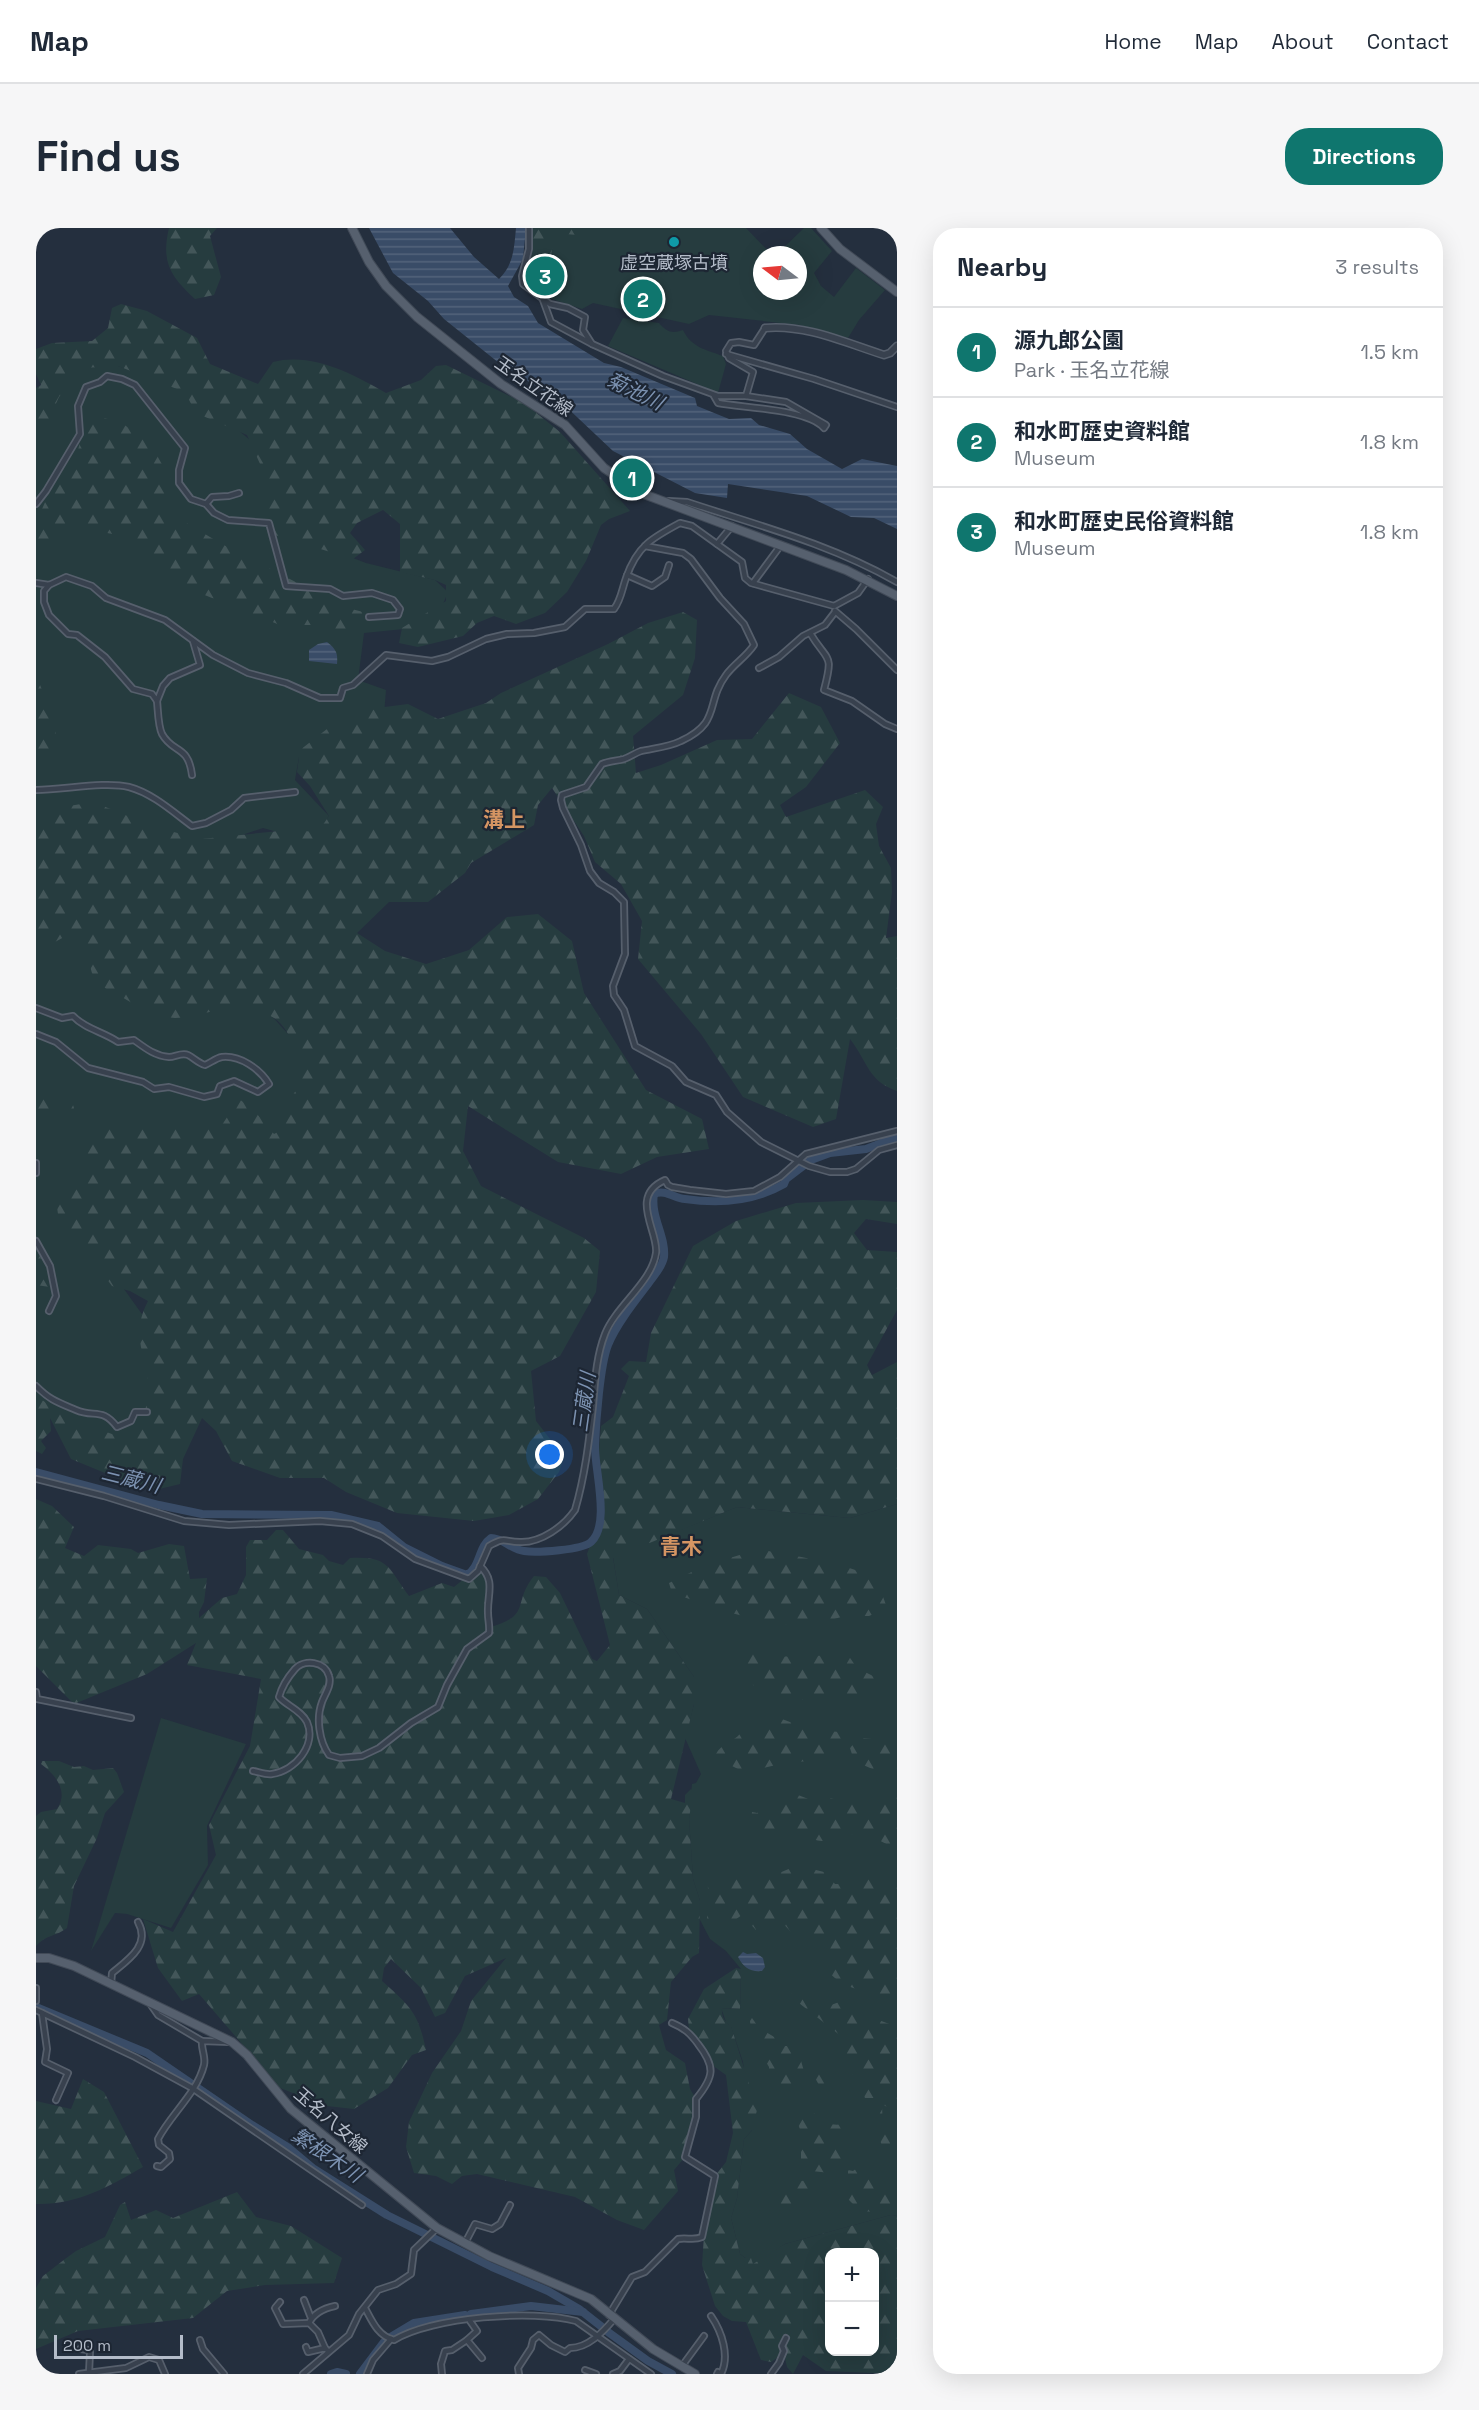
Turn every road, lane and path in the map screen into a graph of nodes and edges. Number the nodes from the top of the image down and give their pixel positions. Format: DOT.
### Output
graph roads {
  1 [pos="352,228"];
  2 [pos="529,228"];
  3 [pos="821,228"];
  4 [pos="897,292"];
  5 [pos="543,300"];
  6 [pos="765,328"];
  7 [pos="592,344"];
  8 [pos="897,346"];
  9 [pos="726,354"];
  10 [pos="714,395"];
  11 [pos="746,396"];
  12 [pos="897,406"];
  13 [pos="239,493"];
  14 [pos="664,501"];
  15 [pos="36,504"];
  16 [pos="206,504"];
  17 [pos="732,526"];
  18 [pos="717,544"];
  19 [pos="782,544"];
  20 [pos="645,546"];
  21 [pos="669,565"];
  22 [pos="627,575"];
  23 [pos="867,579"];
  24 [pos="897,582"];
  25 [pos="36,583"];
  26 [pos="753,583"];
  27 [pos="49,585"];
  28 [pos="897,596"];
  29 [pos="834,609"];
  30 [pos="369,617"];
  31 [pos="810,633"];
  32 [pos="193,641"];
  33 [pos="759,668"];
  34 [pos="897,670"];
  35 [pos="157,701"];
  36 [pos="897,729"];
  37 [pos="192,775"];
  38 [pos="36,789"];
  39 [pos="295,792"];
  40 [pos="36,1008"];
  41 [pos="36,1034"];
  42 [pos="897,1131"];
  43 [pos="897,1145"];
  44 [pos="36,1163"];
  45 [pos="803,1163"];
  46 [pos="36,1173"];
  47 [pos="36,1241"];
  48 [pos="49,1311"];
  49 [pos="36,1386"];
  50 [pos="147,1412"];
  51 [pos="36,1479"];
  52 [pos="480,1566"];
  53 [pos="36,1692"];
  54 [pos="131,1718"];
  55 [pos="253,1771"];
  56 [pos="138,1922"];
  57 [pos="36,1958"];
  58 [pos="111,1984"];
  59 [pos="36,1988"];
  60 [pos="36,1999"];
  61 [pos="150,2002"];
  62 [pos="36,2010"];
  63 [pos="42,2013"];
  64 [pos="672,2023"];
  65 [pos="202,2041"];
  66 [pos="232,2042"];
  67 [pos="192,2088"];
  68 [pos="56,2100"];
  69 [pos="157,2166"];
  70 [pos="362,2205"];
  71 [pos="510,2205"];
  72 [pos="434,2230"];
  73 [pos="465,2243"];
  74 [pos="304,2300"];
  75 [pos="280,2302"];
  76 [pos="335,2306"];
  77 [pos="364,2308"];
  78 [pos="711,2316"];
  79 [pos="611,2317"];
  80 [pos="310,2320"];
  81 [pos="470,2320"];
  82 [pos="597,2336"];
  83 [pos="704,2336"];
  84 [pos="786,2338"];
  85 [pos="200,2340"];
  86 [pos="391,2340"];
  87 [pos="467,2340"];
  88 [pos="306,2347"];
  89 [pos="80,2349"];
  90 [pos="327,2350"];
  91 [pos="482,2358"];
  92 [pos="629,2359"];
  93 [pos="682,2366"];
  94 [pos="585,2370"];
  95 [pos="71,2373"];
  96 [pos="79,2373"];
  97 [pos="89,2373"];
  98 [pos="719,2373"];
  99 [pos="165,2374"];
  100 [pos="224,2374"];
  101 [pos="303,2374"];
  102 [pos="367,2374"];
  103 [pos="442,2374"];
  104 [pos="519,2374"];
  105 [pos="596,2374"];
  106 [pos="613,2374"];
  107 [pos="650,2374"];
  108 [pos="695,2374"];
  109 [pos="771,2374"];
  1 -- 14 [label="main road, 玉名立花線"];
  2 -- 5 [label="street"];
  3 -- 4 [label="main road"];
  5 -- 7 [label="street"];
  5 -- 7 [label="street"];
  6 -- 8 [label="street"];
  6 -- 9 [label="street"];
  7 -- 10 [label="street"];
  9 -- 11 [label="street"];
  9 -- 12 [label="street"];
  10 -- 11 [label="street"];
  10 -- 11 [label="street"];
  13 -- 16 [label="street"];
  14 -- 17 [label="main road, 玉名立花線"];
  14 -- 24 [label="street"];
  15 -- 16 [label="street"];
  16 -- 30 [label="street"];
  17 -- 18 [label="street"];
  17 -- 19 [label="main road, 玉名立花線"];
  18 -- 20 [label="street"];
  18 -- 26 [label="street"];
  19 -- 23 [label="main road, 玉名立花線"];
  19 -- 26 [label="street"];
  20 -- 22 [label="street"];
  20 -- 45 [label="street"];
  21 -- 22 [label="street"];
  22 -- 32 [label="street"];
  23 -- 28 [label="main road, 玉名立花線"];
  23 -- 29 [label="street"];
  25 -- 27 [label="street"];
  26 -- 29 [label="street"];
  27 -- 32 [label="street"];
  27 -- 35 [label="street"];
  29 -- 31 [label="street"];
  29 -- 34 [label="street"];
  31 -- 33 [label="street"];
  31 -- 36 [label="street"];
  32 -- 35 [label="street"];
  35 -- 37 [label="street"];
  38 -- 39 [label="street"];
  40 -- 41 [label="street"];
  42 -- 45 [label="street"];
  43 -- 45 [label="street"];
  44 -- 46 [label="street"];
  45 -- 52 [label="street"];
  47 -- 48 [label="street"];
  49 -- 50 [label="street"];
  51 -- 52 [label="street"];
  52 -- 55 [label="street"];
  53 -- 54 [label="street"];
  56 -- 58 [label="street"];
  57 -- 58 [label="main road, 玉名八女線"];
  58 -- 61 [label="main road, 玉名八女線"];
  59 -- 60 [label="street"];
  61 -- 65 [label="street"];
  61 -- 66 [label="main road, 玉名八女線"];
  62 -- 63 [label="street"];
  63 -- 67 [label="street"];
  63 -- 68 [label="street"];
  64 -- 79 [label="street"];
  65 -- 66 [label="street"];
  65 -- 67 [label="street"];
  66 -- 72 [label="main road, 玉名八女線"];
  67 -- 69 [label="street"];
  67 -- 70 [label="street"];
  71 -- 73 [label="street"];
  72 -- 73 [label="main road, 玉名八女線"];
  72 -- 77 [label="street"];
  73 -- 79 [label="main road, 玉名八女線"];
  74 -- 80 [label="street"];
  75 -- 80 [label="street"];
  76 -- 80 [label="street"];
  77 -- 86 [label="street"];
  77 -- 90 [label="street"];
  78 -- 98 [label="street"];
  79 -- 82 [label="street"];
  79 -- 93 [label="main road, 玉名八女線"];
  80 -- 90 [label="street"];
  81 -- 82 [label="street"];
  81 -- 86 [label="street"];
  81 -- 87 [label="street"];
  82 -- 92 [label="street"];
  82 -- 104 [label="street"];
  83 -- 93 [label="street"];
  84 -- 109 [label="street"];
  85 -- 100 [label="street"];
  86 -- 102 [label="street"];
  87 -- 91 [label="street"];
  87 -- 103 [label="street"];
  88 -- 90 [label="street"];
  89 -- 97 [label="street"];
  90 -- 101 [label="street"];
  92 -- 106 [label="street"];
  92 -- 107 [label="street"];
  93 -- 108 [label="main road, 玉名八女線"];
  94 -- 105 [label="street"];
  95 -- 96 [label="street"];
  96 -- 97 [label="street"];
  97 -- 99 [label="street"];
}
